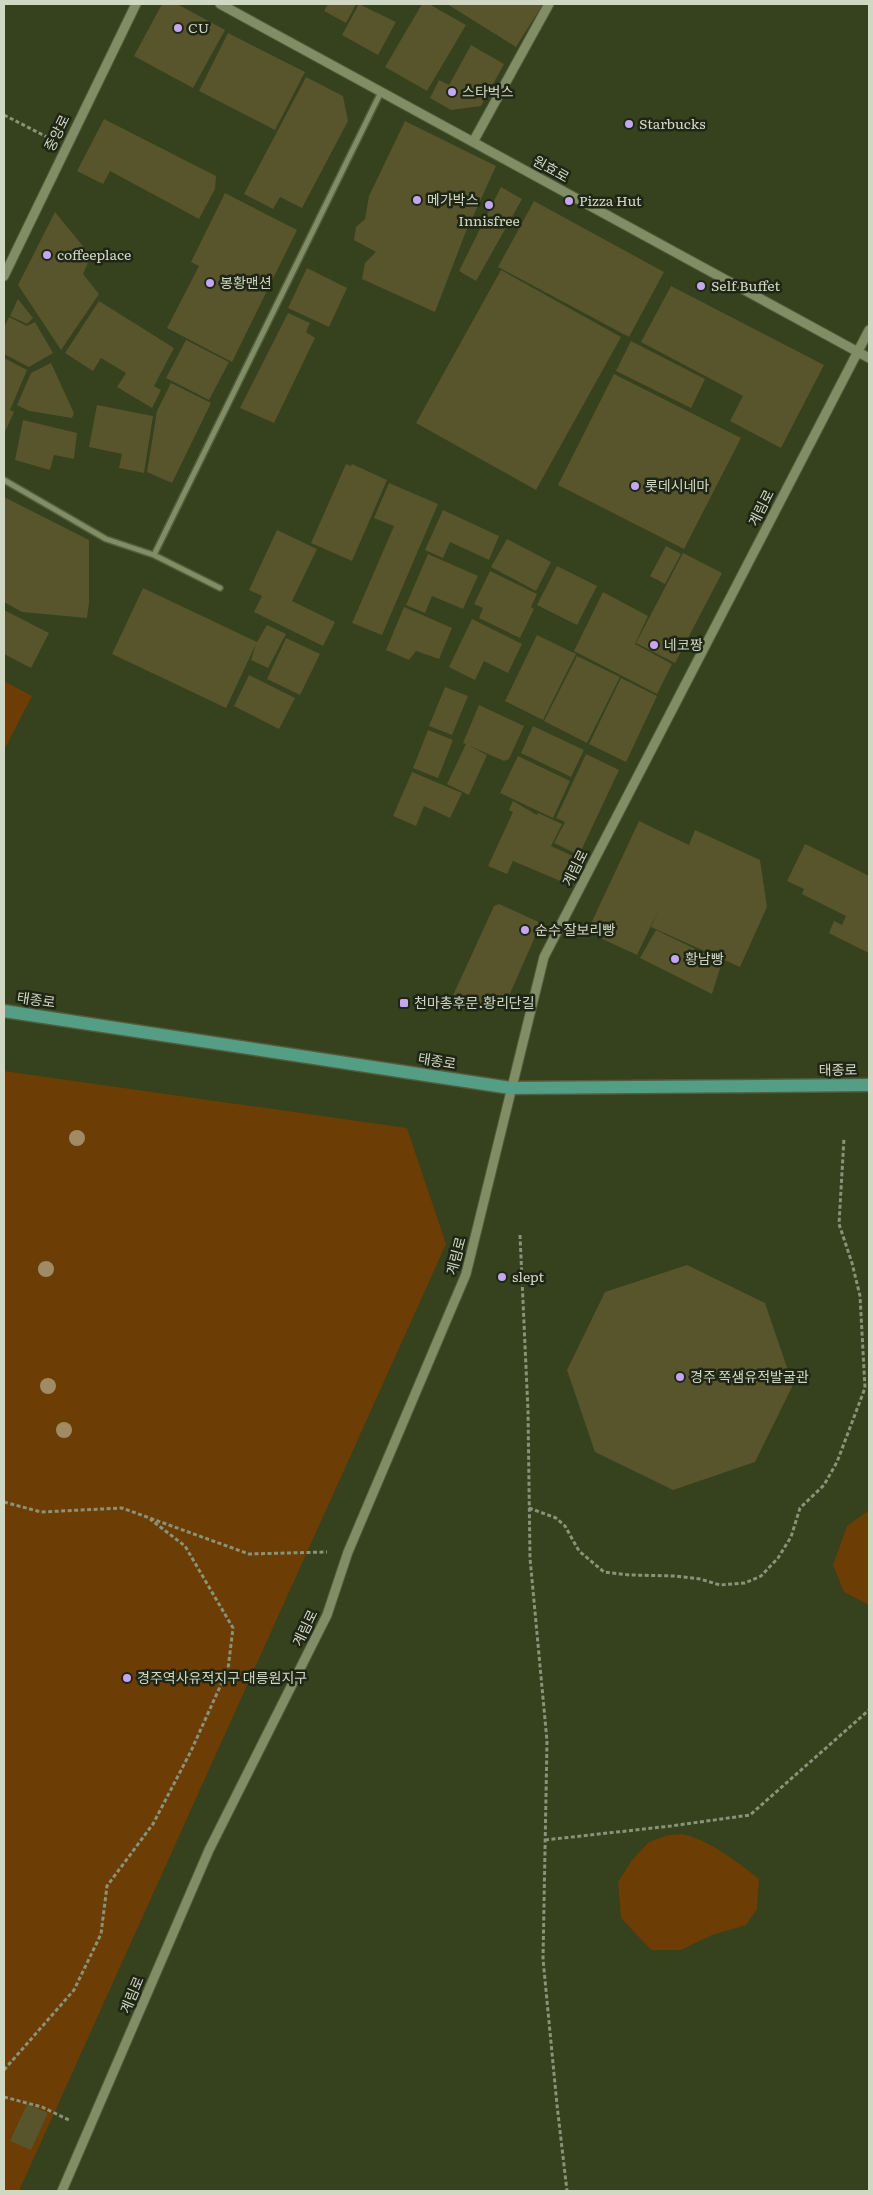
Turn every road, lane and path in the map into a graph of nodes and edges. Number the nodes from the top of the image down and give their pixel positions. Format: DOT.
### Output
graph roads {
  1 [pos="136,4"];
  2 [pos="220,4"];
  3 [pos="549,4"];
  4 [pos="381,92"];
  5 [pos="4,114"];
  6 [pos="474,142"];
  7 [pos="66,147"];
  8 [pos="4,276"];
  9 [pos="869,330"];
  10 [pos="858,352"];
  11 [pos="869,358"];
  12 [pos="4,480"];
  13 [pos="154,555"];
  14 [pos="220,588"];
  15 [pos="4,1011"];
  16 [pos="869,1084"];
  17 [pos="511,1088"];
  18 [pos="844,1138"];
  19 [pos="520,1235"];
  20 [pos="4,1502"];
  21 [pos="529,1508"];
  22 [pos="150,1519"];
  23 [pos="348,1552"];
  24 [pos="869,1710"];
  25 [pos="545,1840"];
  26 [pos="4,2070"];
  27 [pos="4,2097"];
  28 [pos="88,2130"];
  29 [pos="62,2191"];
  30 [pos="567,2191"];
  1 -- 7 [label="street, 중앙로"];
  2 -- 4 [label="street, 원효로"];
  3 -- 6 [label="street"];
  4 -- 6 [label="street, 원효로"];
  4 -- 13 [label="street"];
  5 -- 7 [label="path"];
  6 -- 10 [label="street, 원효로"];
  7 -- 8 [label="street, 중앙로"];
  9 -- 10 [label="street, 계림로"];
  10 -- 11 [label="street, 원효로"];
  10 -- 17 [label="street, 계림로"];
  12 -- 13 [label="street"];
  13 -- 14 [label="street"];
  15 -- 17 [label="main road, 태종로"];
  16 -- 17 [label="main road, 태종로"];
  17 -- 23 [label="street, 계림로"];
  18 -- 21 [label="path"];
  19 -- 21 [label="path"];
  20 -- 22 [label="path"];
  21 -- 25 [label="path"];
  22 -- 23 [label="path"];
  22 -- 26 [label="path"];
  23 -- 28 [label="street, 계림로"];
  24 -- 25 [label="path"];
  25 -- 30 [label="path"];
  27 -- 28 [label="path"];
  28 -- 29 [label="street, 계림로"];
}
